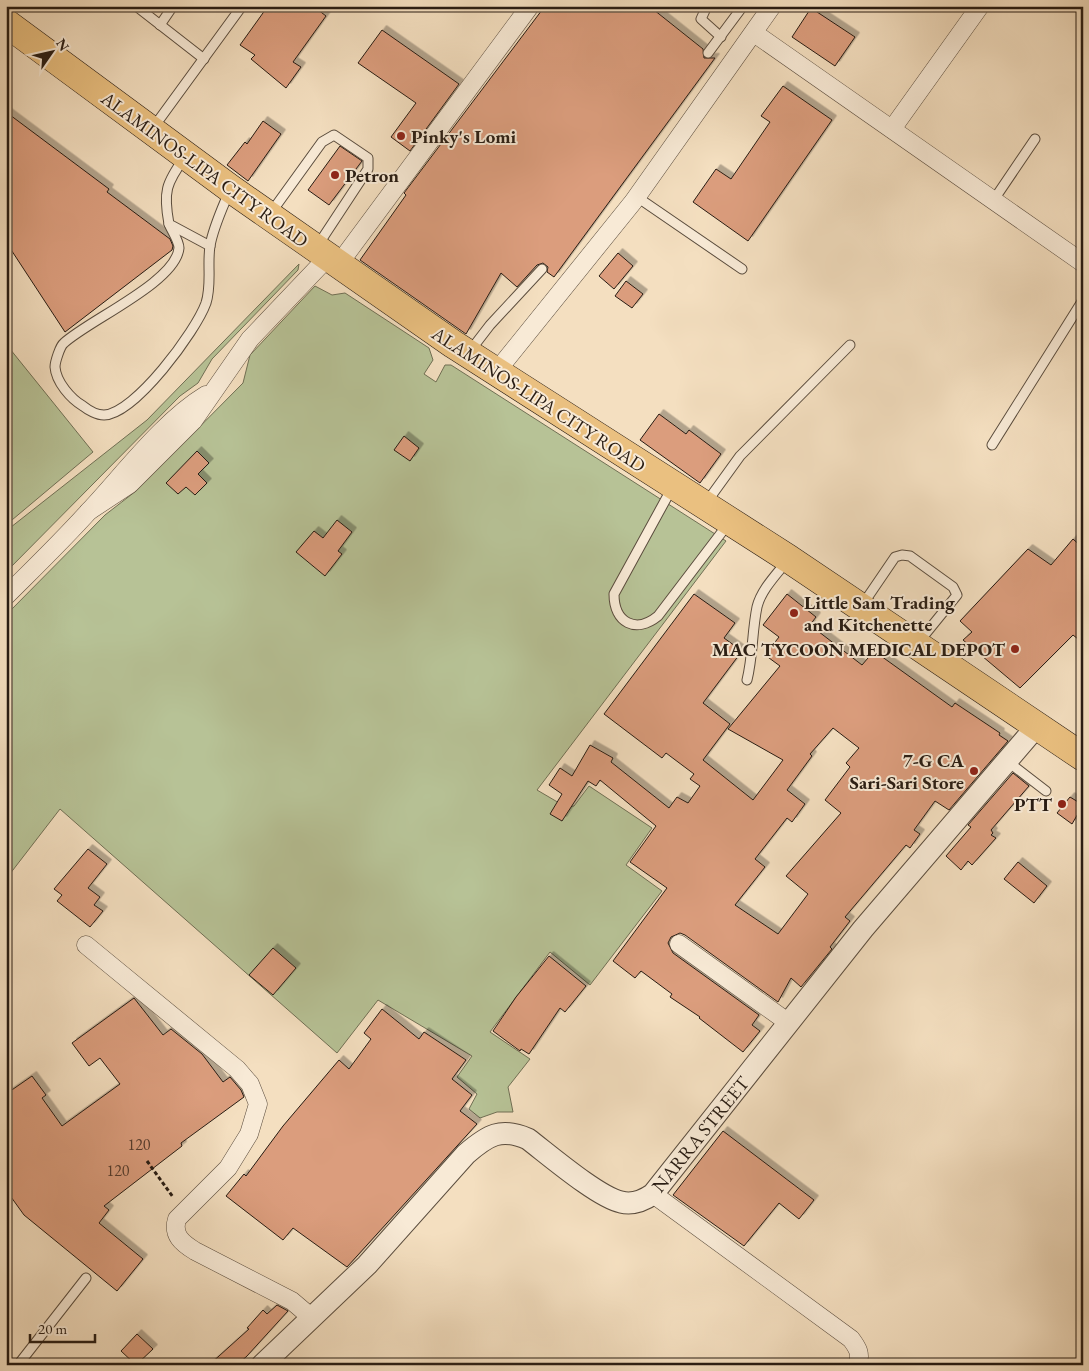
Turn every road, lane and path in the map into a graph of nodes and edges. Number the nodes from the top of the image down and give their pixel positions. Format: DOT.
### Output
graph roads {
  1 [pos="136,6"];
  2 [pos="173,6"];
  3 [pos="242,6"];
  4 [pos="530,6"];
  5 [pos="707,6"];
  6 [pos="743,6"];
  7 [pos="772,6"];
  8 [pos="980,6"];
  9 [pos="6,23"];
  10 [pos="160,24"];
  11 [pos="754,33"];
  12 [pos="720,37"];
  13 [pos="708,52"];
  14 [pos="204,59"];
  15 [pos="892,129"];
  16 [pos="151,131"];
  17 [pos="1035,139"];
  18 [pos="186,156"];
  19 [pos="230,189"];
  20 [pos="637,196"];
  21 [pos="994,201"];
  22 [pos="269,216"];
  23 [pos="169,224"];
  24 [pos="210,246"];
  25 [pos="327,257"];
  26 [pos="1083,263"];
  27 [pos="542,269"];
  28 [pos="742,269"];
  29 [pos="1083,300"];
  30 [pos="850,345"];
  31 [pos="468,354"];
  32 [pos="496,372"];
  33 [pos="992,445"];
  34 [pos="674,486"];
  35 [pos="704,505"];
  36 [pos="730,522"];
  37 [pos="789,559"];
  38 [pos="6,596"];
  39 [pos="859,608"];
  40 [pos="916,646"];
  41 [pos="747,680"];
  42 [pos="1036,727"];
  43 [pos="1083,757"];
  44 [pos="1007,760"];
  45 [pos="1046,791"];
  46 [pos="679,944"];
  47 [pos="86,945"];
  48 [pos="789,1023"];
  49 [pos="147,1161"];
  50 [pos="653,1194"];
  51 [pos="183,1212"];
  52 [pos="86,1278"];
  53 [pos="312,1318"];
  54 [pos="18,1365"];
  55 [pos="262,1365"];
  56 [pos="857,1365"];
  1 -- 10 [label="lane"];
  2 -- 10 [label="lane"];
  3 -- 14 [label="lane"];
  4 -- 25 [label="street"];
  5 -- 12 [label="lane"];
  6 -- 12 [label="lane"];
  7 -- 11 [label="street"];
  8 -- 15 [label="street"];
  9 -- 16 [label="main road, ALAMINOS-LIPA CITY ROAD"];
  10 -- 14 [label="lane"];
  11 -- 15 [label="street"];
  11 -- 20 [label="street"];
  12 -- 13 [label="lane"];
  14 -- 16 [label="lane"];
  15 -- 21 [label="street"];
  16 -- 18 [label="main road, ALAMINOS-LIPA CITY ROAD"];
  17 -- 21 [label="lane"];
  18 -- 19 [label="main road, ALAMINOS-LIPA CITY ROAD"];
  18 -- 23 [label="lane"];
  19 -- 22 [label="main road, ALAMINOS-LIPA CITY ROAD"];
  19 -- 24 [label="lane"];
  20 -- 28 [label="lane"];
  20 -- 32 [label="street"];
  21 -- 26 [label="street"];
  22 -- 25 [label="main road, ALAMINOS-LIPA CITY ROAD"];
  22 -- 25 [label="lane"];
  23 -- 24 [label="lane"];
  23 -- 24 [label="lane"];
  25 -- 31 [label="main road, ALAMINOS-LIPA CITY ROAD"];
  25 -- 38 [label="street"];
  27 -- 31 [label="lane"];
  29 -- 33 [label="lane"];
  30 -- 35 [label="lane"];
  31 -- 32 [label="main road, ALAMINOS-LIPA CITY ROAD"];
  32 -- 34 [label="main road, ALAMINOS-LIPA CITY ROAD"];
  34 -- 35 [label="main road, ALAMINOS-LIPA CITY ROAD"];
  34 -- 36 [label="lane"];
  35 -- 36 [label="main road, ALAMINOS-LIPA CITY ROAD"];
  36 -- 37 [label="main road, ALAMINOS-LIPA CITY ROAD"];
  37 -- 39 [label="main road, ALAMINOS-LIPA CITY ROAD"];
  37 -- 41 [label="lane"];
  39 -- 40 [label="main road, ALAMINOS-LIPA CITY ROAD"];
  39 -- 40 [label="lane"];
  40 -- 42 [label="main road, ALAMINOS-LIPA CITY ROAD"];
  42 -- 43 [label="main road, ALAMINOS-LIPA CITY ROAD"];
  42 -- 44 [label="street, NARRA STREET"];
  44 -- 45 [label="lane"];
  44 -- 48 [label="street, NARRA STREET"];
  46 -- 48 [label="street"];
  47 -- 51 [label="street"];
  48 -- 50 [label="street, NARRA STREET"];
  49 -- 51 [label="path"];
  50 -- 53 [label="street, NARRA STREET"];
  50 -- 56 [label="street"];
  51 -- 53 [label="street"];
  52 -- 54 [label="lane"];
  53 -- 55 [label="street, NARRA STREET"];
}
